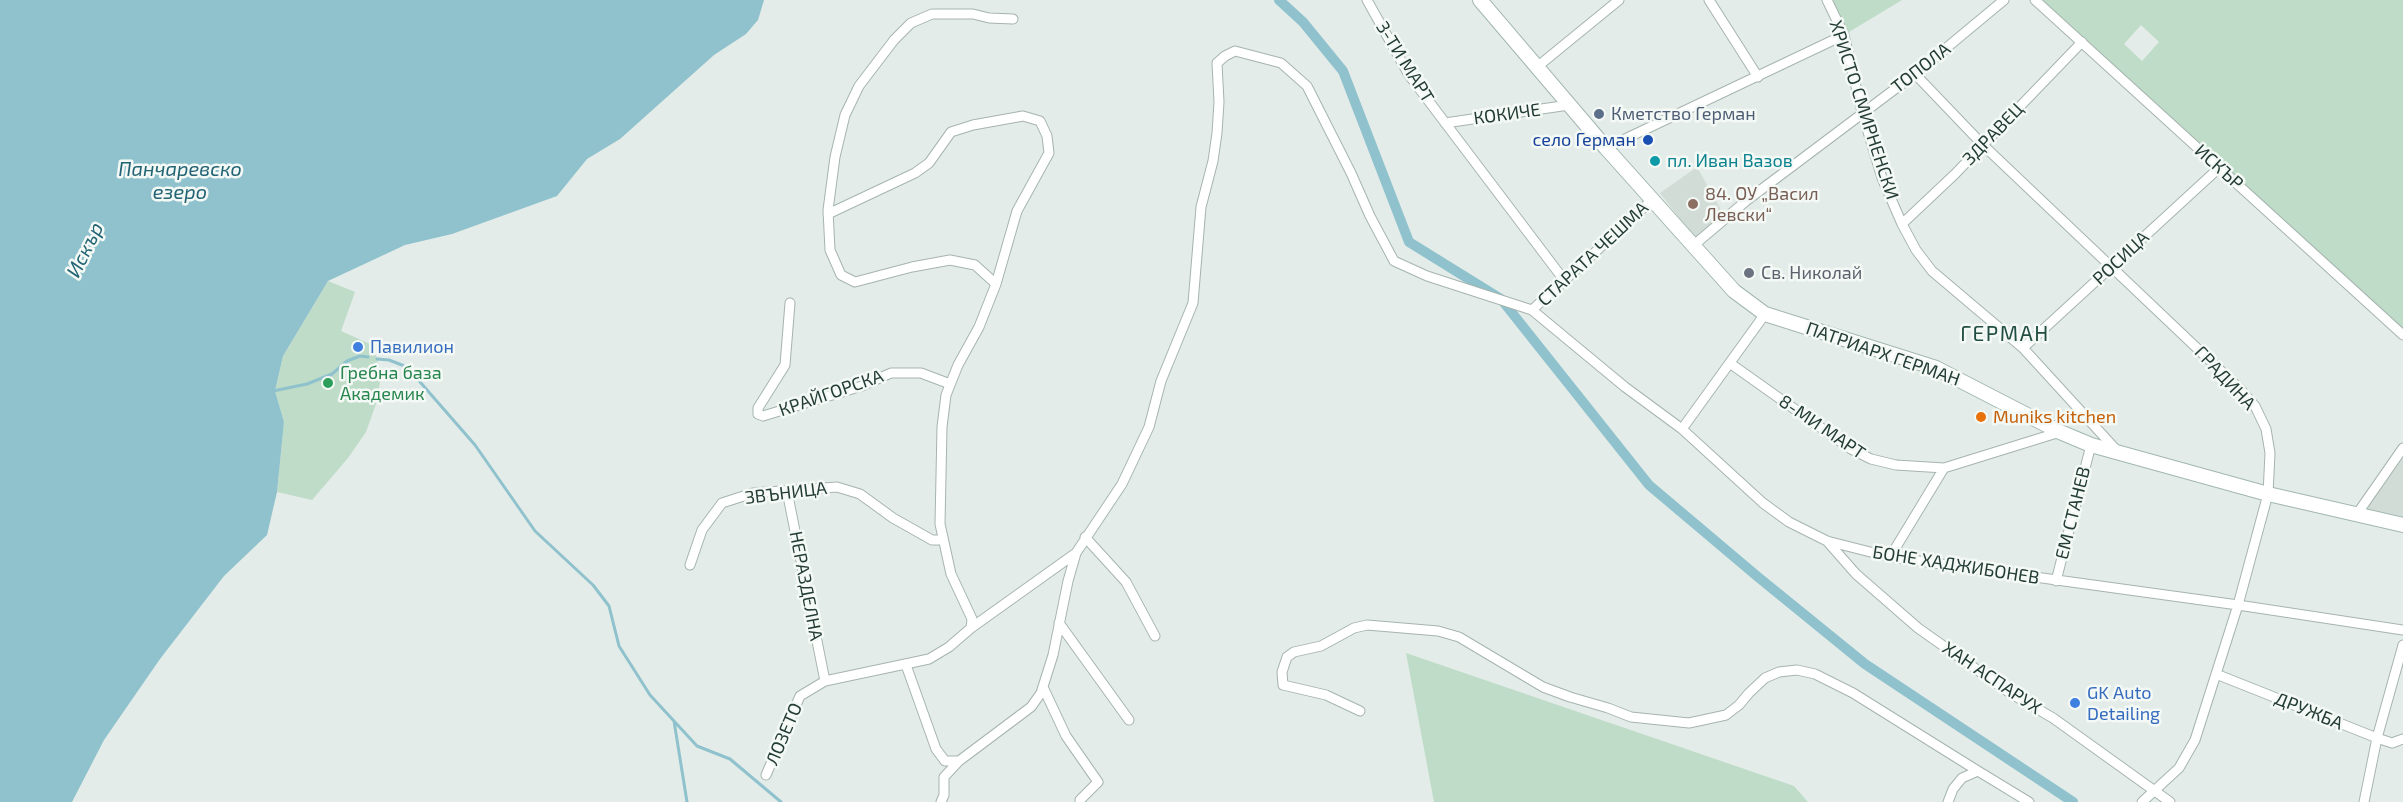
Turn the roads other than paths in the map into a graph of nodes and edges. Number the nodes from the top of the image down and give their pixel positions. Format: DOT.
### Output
graph roads {
  1 [pos="1367,0"];
  2 [pos="1480,0"];
  3 [pos="1619,0"];
  4 [pos="1709,0"];
  5 [pos="1827,0"];
  6 [pos="2004,0"];
  7 [pos="2035,0"];
  8 [pos="1013,19"];
  9 [pos="1844,35"];
  10 [pos="2082,42"];
  11 [pos="1537,68"];
  12 [pos="1915,74"];
  13 [pos="1758,77"];
  14 [pos="1569,105"];
  15 [pos="1862,112"];
  16 [pos="1445,123"];
  17 [pos="1983,145"];
  18 [pos="1606,147"];
  19 [pos="2220,168"];
  20 [pos="1653,199"];
  21 [pos="828,214"];
  22 [pos="1902,224"];
  23 [pos="1694,245"];
  24 [pos="2112,266"];
  25 [pos="1564,280"];
  26 [pos="996,284"];
  27 [pos="790,303"];
  28 [pos="1532,310"];
  29 [pos="1766,314"];
  30 [pos="2403,335"];
  31 [pos="2023,348"];
  32 [pos="1731,364"];
  33 [pos="950,384"];
  34 [pos="1682,429"];
  35 [pos="2060,432"];
  36 [pos="2091,445"];
  37 [pos="2403,448"];
  38 [pos="2121,455"];
  39 [pos="1944,468"];
  40 [pos="787,491"];
  41 [pos="2268,494"];
  42 [pos="2357,514"];
  43 [pos="2403,525"];
  44 [pos="1085,537"];
  45 [pos="944,540"];
  46 [pos="1827,541"];
  47 [pos="1076,553"];
  48 [pos="1890,557"];
  49 [pos="690,565"];
  50 [pos="2056,581"];
  51 [pos="2238,605"];
  52 [pos="1059,623"];
  53 [pos="971,628"];
  54 [pos="2403,630"];
  55 [pos="1155,636"];
  56 [pos="2403,645"];
  57 [pos="906,665"];
  58 [pos="2216,674"];
  59 [pos="825,681"];
  60 [pos="1043,687"];
  61 [pos="1360,711"];
  62 [pos="1129,720"];
  63 [pos="2377,738"];
  64 [pos="2403,739"];
  65 [pos="958,762"];
  66 [pos="1978,771"];
  67 [pos="766,775"];
  68 [pos="2154,791"];
  69 [pos="944,800"];
  70 [pos="1080,800"];
  71 [pos="1948,802"];
  72 [pos="2029,802"];
  73 [pos="2142,802"];
  74 [pos="2170,802"];
  75 [pos="2364,802"];
  1 -- 16 [label="street, 3-ТИ МАРТ"];
  2 -- 11 [label="street, ПАТРИАРХ ГЕРМАН"];
  3 -- 11 [label="street"];
  4 -- 13 [label="street"];
  5 -- 9 [label="street, ХРИСТО СМИРНЕНСКИ"];
  6 -- 12 [label="street, ТОПОЛА"];
  7 -- 10 [label="street, ИСКЪР"];
  8 -- 21 [label="street"];
  9 -- 13 [label="street"];
  9 -- 15 [label="street, ХРИСТО СМИРНЕНСКИ"];
  10 -- 17 [label="street, ЗДРАВЕЦ"];
  10 -- 19 [label="street, ИСКЪР"];
  11 -- 14 [label="street, ПАТРИАРХ ГЕРМАН"];
  12 -- 15 [label="street, ТОПОЛА"];
  12 -- 17 [label="street, ГРАДИНА"];
  13 -- 18 [label="street"];
  14 -- 16 [label="street, КОКИЧЕ"];
  14 -- 18 [label="street, ПАТРИАРХ ГЕРМАН"];
  15 -- 22 [label="street, ХРИСТО СМИРНЕНСКИ"];
  15 -- 23 [label="street, ТОПОЛА"];
  16 -- 25 [label="street, 3-ТИ МАРТ"];
  17 -- 22 [label="street, ЗДРАВЕЦ"];
  17 -- 24 [label="street, ГРАДИНА"];
  18 -- 20 [label="street, ПАТРИАРХ ГЕРМАН"];
  19 -- 24 [label="street, РОСИЦА"];
  19 -- 30 [label="street, ИСКЪР"];
  20 -- 23 [label="street, ПАТРИАРХ ГЕРМАН"];
  20 -- 25 [label="street, СТАРАТА ЧЕШМА"];
  21 -- 26 [label="street"];
  21 -- 26 [label="street"];
  22 -- 31 [label="street, ХРИСТО СМИРНЕНСКИ"];
  23 -- 29 [label="street, ПАТРИАРХ ГЕРМАН"];
  24 -- 31 [label="street, РОСИЦА"];
  24 -- 41 [label="street, ГРАДИНА"];
  25 -- 28 [label="street, СТАРАТА ЧЕШМА"];
  26 -- 33 [label="street"];
  27 -- 33 [label="street, КРАЙГОРСКА"];
  28 -- 34 [label="street, БОНЕ ХАДЖИБОНЕВ"];
  28 -- 44 [label="street, БОНЕ ХАДЖИБОНЕВ"];
  29 -- 32 [label="street"];
  29 -- 35 [label="street, ПАТРИАРХ ГЕРМАН"];
  31 -- 38 [label="street, ХРИСТО СМИРНЕНСКИ"];
  32 -- 34 [label="street"];
  32 -- 39 [label="street, 8-МИ МАРТ"];
  33 -- 45 [label="street"];
  34 -- 46 [label="street, БОНЕ ХАДЖИБОНЕВ"];
  35 -- 36 [label="street, ПАТРИАРХ ГЕРМАН"];
  35 -- 39 [label="street, 8-МИ МАРТ"];
  36 -- 38 [label="street, ПАТРИАРХ ГЕРМАН"];
  36 -- 50 [label="street, ЕМ СТАНЕВ"];
  37 -- 42 [label="street"];
  38 -- 41 [label="street, ПАТРИАРХ ГЕРМАН"];
  39 -- 48 [label="street"];
  40 -- 45 [label="street, ЗВЪНИЦА"];
  40 -- 49 [label="street, ЗВЪНИЦА"];
  40 -- 59 [label="street, НЕРАЗДЕЛНА"];
  41 -- 42 [label="street, ПАТРИАРХ ГЕРМАН"];
  41 -- 51 [label="street, ГРАДИНА"];
  42 -- 43 [label="street, ПАТРИАРХ ГЕРМАН"];
  44 -- 47 [label="street, БОНЕ ХАДЖИБОНЕВ"];
  44 -- 55 [label="street"];
  45 -- 53 [label="street"];
  46 -- 48 [label="street, БОНЕ ХАДЖИБОНЕВ"];
  46 -- 68 [label="street, ХАН АСПАРУХ"];
  47 -- 52 [label="street"];
  47 -- 53 [label="street, ЛОЗЕТО"];
  48 -- 50 [label="street, БОНЕ ХАДЖИБОНЕВ"];
  50 -- 51 [label="street, БОНЕ ХАДЖИБОНЕВ"];
  51 -- 54 [label="street, БОНЕ ХАДЖИБОНЕВ"];
  51 -- 58 [label="street, ГРАДИНА"];
  52 -- 60 [label="street"];
  52 -- 62 [label="street"];
  53 -- 57 [label="street, ЛОЗЕТО"];
  56 -- 63 [label="street"];
  57 -- 59 [label="street, ЛОЗЕТО"];
  57 -- 65 [label="street"];
  58 -- 63 [label="street, ДРУЖБА"];
  58 -- 68 [label="street, ГРАДИНА"];
  59 -- 67 [label="street, ЛОЗЕТО"];
  60 -- 65 [label="street"];
  60 -- 70 [label="street"];
  61 -- 66 [label="street"];
  63 -- 64 [label="street, ДРУЖБА"];
  63 -- 75 [label="street"];
  65 -- 69 [label="street"];
  66 -- 71 [label="street"];
  66 -- 72 [label="street"];
  68 -- 73 [label="street, ГРАДИНА"];
  68 -- 74 [label="street, ХАН АСПАРУХ"];
}
